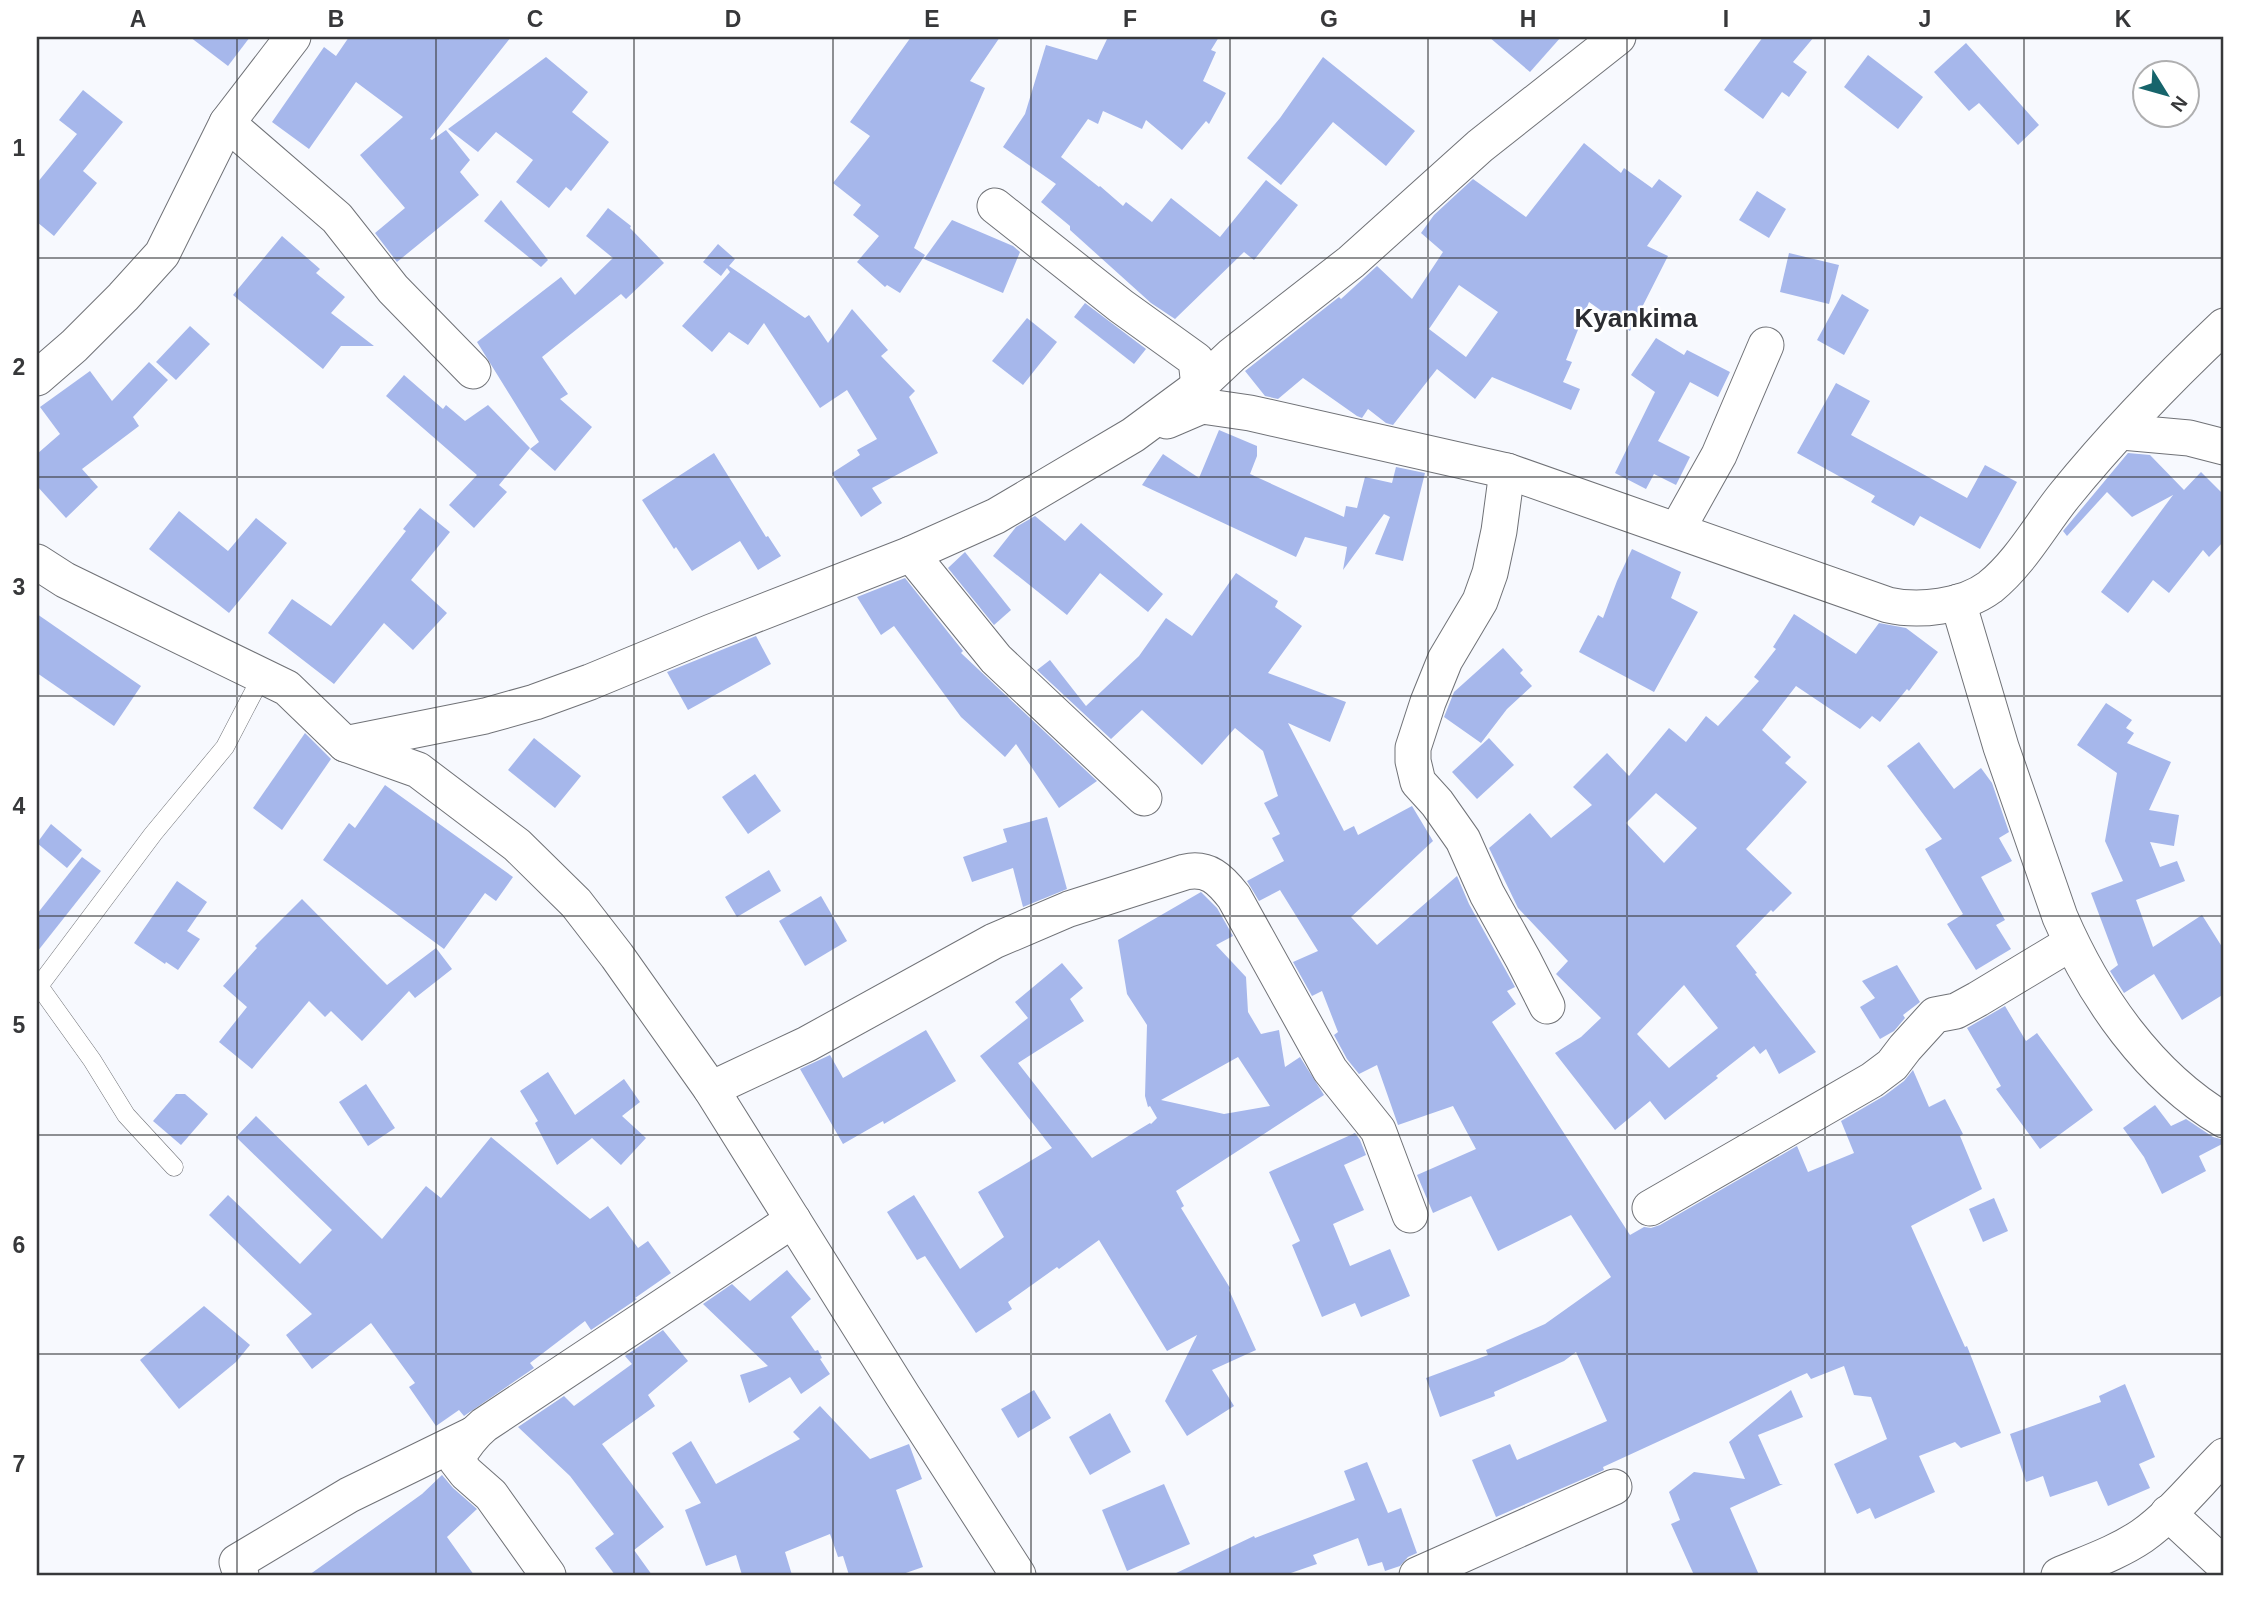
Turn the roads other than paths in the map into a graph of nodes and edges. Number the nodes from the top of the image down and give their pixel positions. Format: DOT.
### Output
graph roads {
  1 [pos="293,37"];
  2 [pos="1618,37"];
  3 [pos="227,123"];
  4 [pos="995,206"];
  5 [pos="2224,326"];
  6 [pos="1766,345"];
  7 [pos="472,371"];
  8 [pos="37,378"];
  9 [pos="1200,396"];
  10 [pos="2122,432"];
  11 [pos="2224,447"];
  12 [pos="1507,471"];
  13 [pos="1677,530"];
  14 [pos="911,554"];
  15 [pos="37,562"];
  16 [pos="1958,602"];
  17 [pos="262,676"];
  18 [pos="345,744"];
  19 [pos="1144,798"];
  20 [pos="2071,943"];
  21 [pos="38,987"];
  22 [pos="1547,1006"];
  23 [pos="711,1089"];
  24 [pos="2224,1120"];
  25 [pos="174,1167"];
  26 [pos="1650,1208"];
  27 [pos="1410,1215"];
  28 [pos="793,1220"];
  29 [pos="472,1435"];
  30 [pos="2224,1456"];
  31 [pos="1614,1487"];
  32 [pos="2168,1513"];
  33 [pos="2224,1565"];
  34 [pos="242,1575"];
  35 [pos="548,1575"];
  36 [pos="1018,1575"];
  37 [pos="1417,1575"];
  38 [pos="2059,1575"];
  1 -- 3 [label="street"];
  2 -- 9 [label="street"];
  3 -- 7 [label="street"];
  3 -- 8 [label="street"];
  4 -- 9 [label="street"];
  5 -- 10 [label="street"];
  6 -- 13 [label="street"];
  9 -- 12 [label="street"];
  9 -- 14 [label="street"];
  10 -- 11 [label="street"];
  10 -- 16 [label="street"];
  12 -- 13 [label="street"];
  12 -- 22 [label="street"];
  13 -- 16 [label="street"];
  14 -- 18 [label="street"];
  14 -- 19 [label="street"];
  15 -- 17 [label="street"];
  16 -- 20 [label="street"];
  17 -- 18 [label="street"];
  17 -- 21 [label="lane"];
  18 -- 23 [label="street"];
  20 -- 24 [label="street"];
  20 -- 26 [label="street"];
  21 -- 25 [label="lane"];
  23 -- 27 [label="street"];
  23 -- 28 [label="street"];
  28 -- 29 [label="street"];
  28 -- 36 [label="street"];
  29 -- 34 [label="street"];
  29 -- 35 [label="street"];
  30 -- 32 [label="street"];
  31 -- 37 [label="street"];
  32 -- 33 [label="street"];
  32 -- 38 [label="street"];
}
